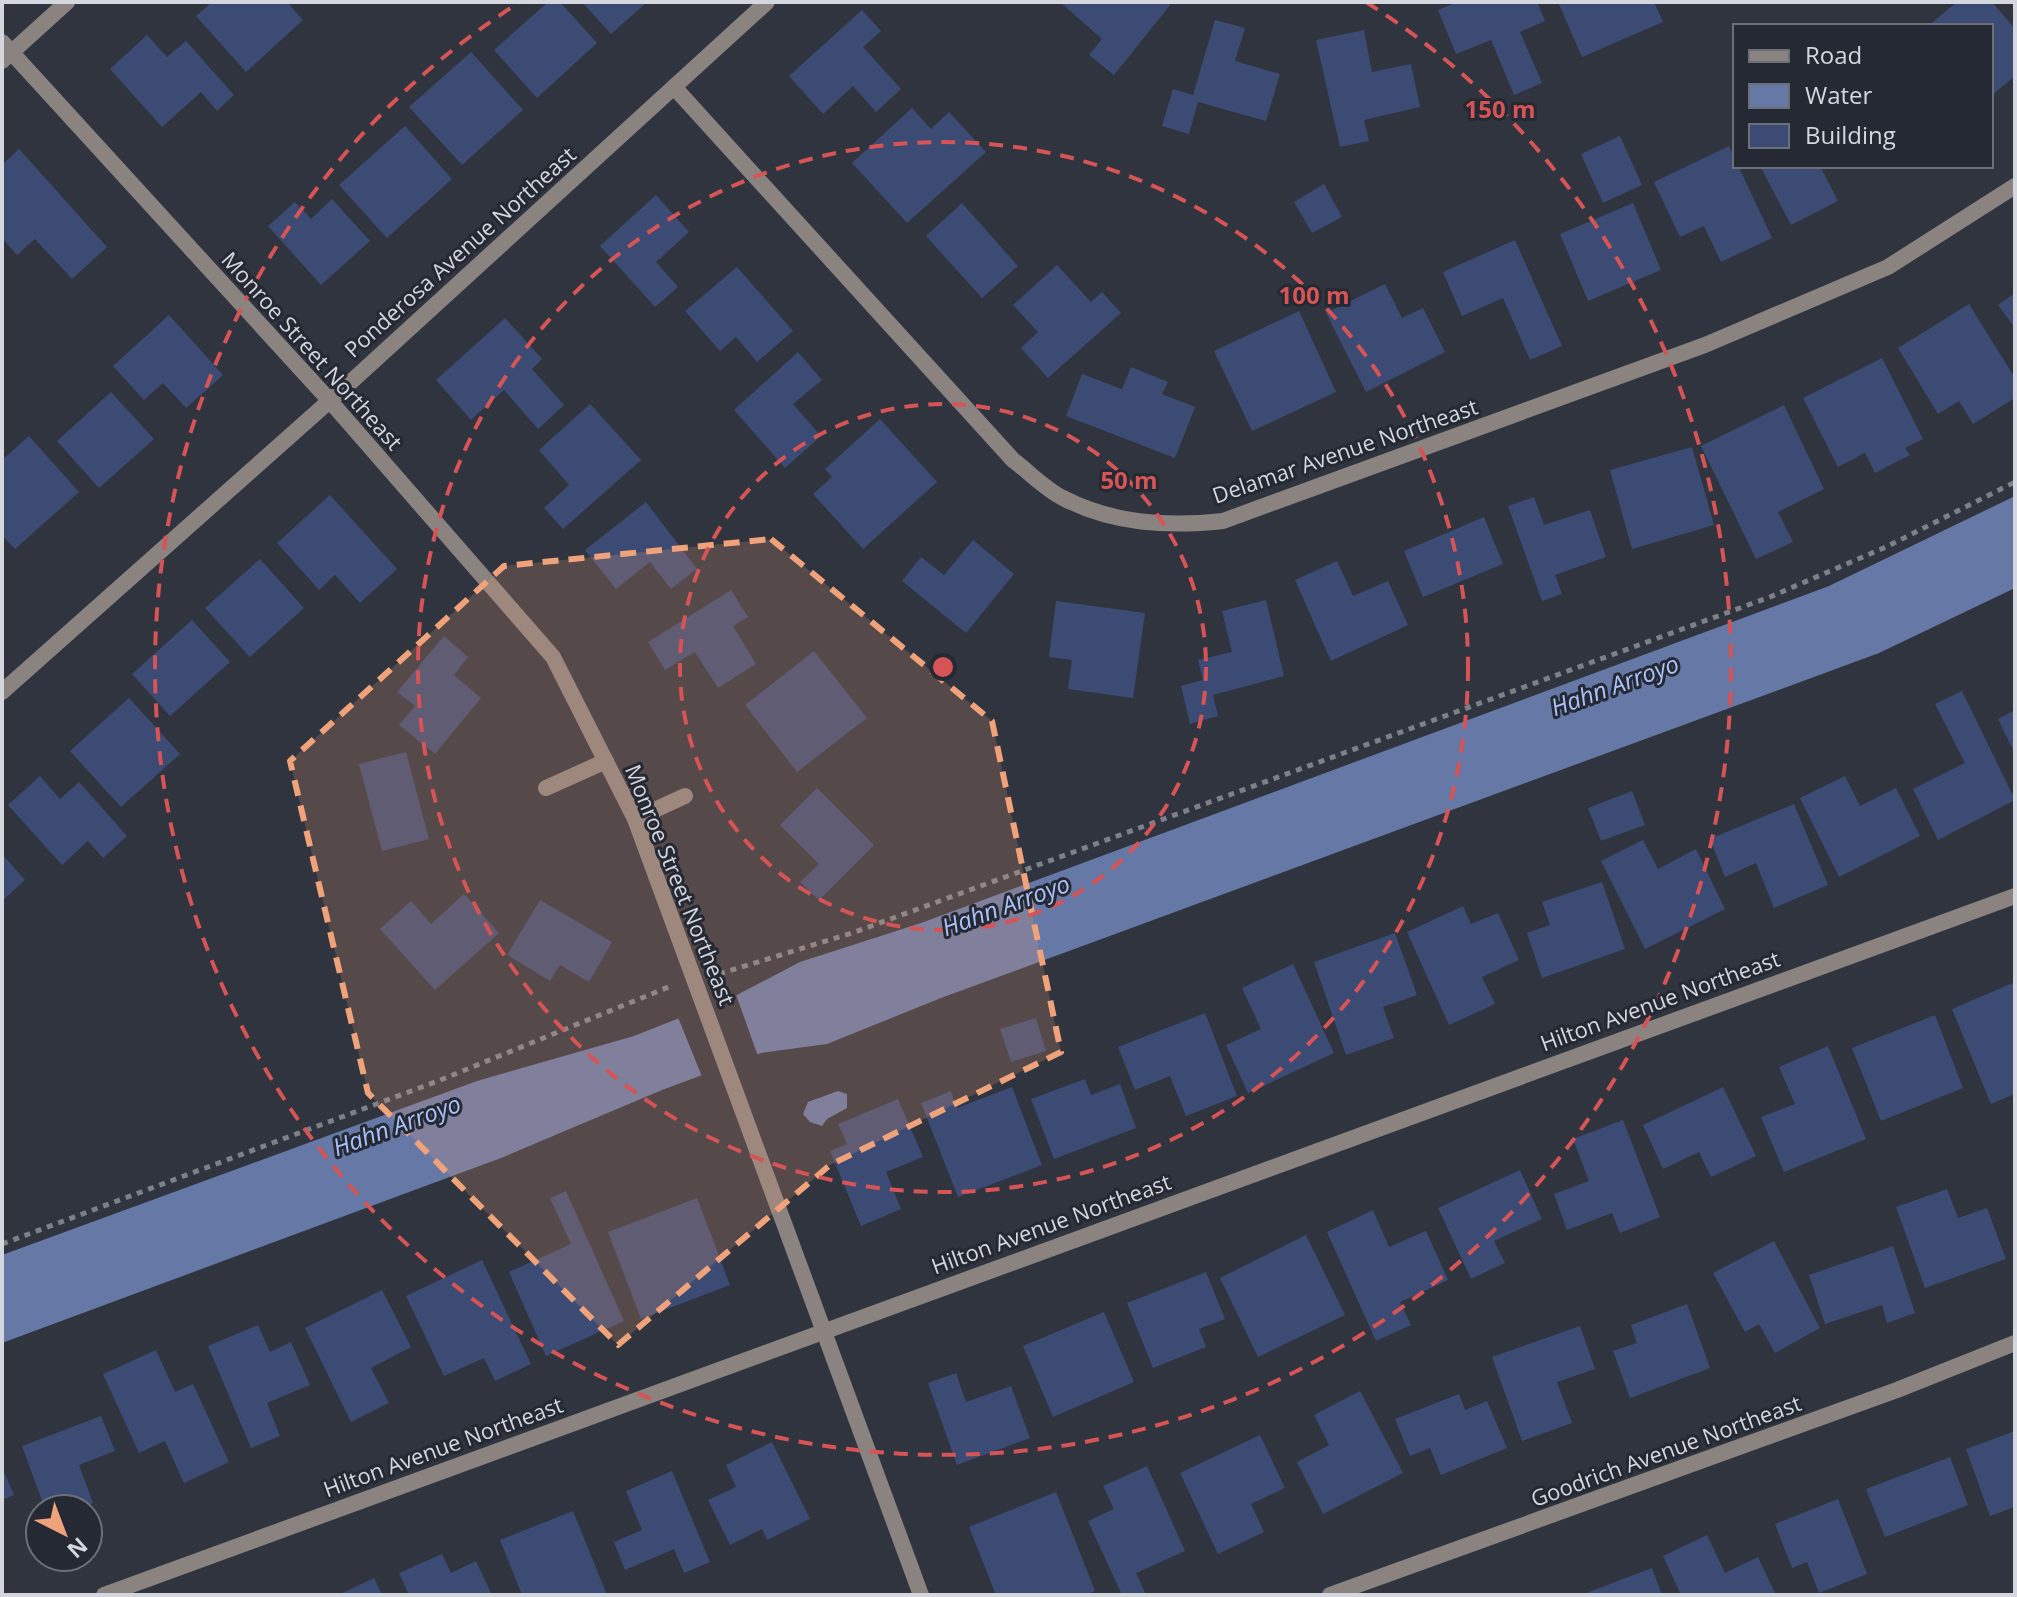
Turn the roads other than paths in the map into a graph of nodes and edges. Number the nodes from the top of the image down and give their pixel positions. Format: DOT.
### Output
graph roads {
  1 [pos="67,2"];
  2 [pos="767,2"];
  3 [pos="5,52"];
  4 [pos="674,87"];
  5 [pos="2015,186"];
  6 [pos="330,401"];
  7 [pos="2,692"];
  8 [pos="606,761"];
  9 [pos="546,788"];
  10 [pos="685,796"];
  11 [pos="635,819"];
  12 [pos="2015,896"];
  13 [pos="823,1332"];
  14 [pos="2015,1343"];
  15 [pos="104,1595"];
  16 [pos="921,1595"];
  17 [pos="1330,1595"];
  1 -- 3 [label="street"];
  2 -- 4 [label="street, Ponderosa Avenue Northeast"];
  3 -- 6 [label="street, Monroe Street Northeast"];
  4 -- 5 [label="street, Delamar Avenue Northeast"];
  4 -- 6 [label="street, Ponderosa Avenue Northeast"];
  6 -- 7 [label="street, Ponderosa Avenue Northeast"];
  6 -- 8 [label="street, Monroe Street Northeast"];
  8 -- 9 [label="street"];
  8 -- 11 [label="street, Monroe Street Northeast"];
  10 -- 11 [label="street"];
  11 -- 13 [label="street, Monroe Street Northeast"];
  12 -- 13 [label="street, Hilton Avenue Northeast"];
  13 -- 15 [label="street, Hilton Avenue Northeast"];
  13 -- 16 [label="street, Monroe Street Northeast"];
  14 -- 17 [label="street, Goodrich Avenue Northeast"];
}
